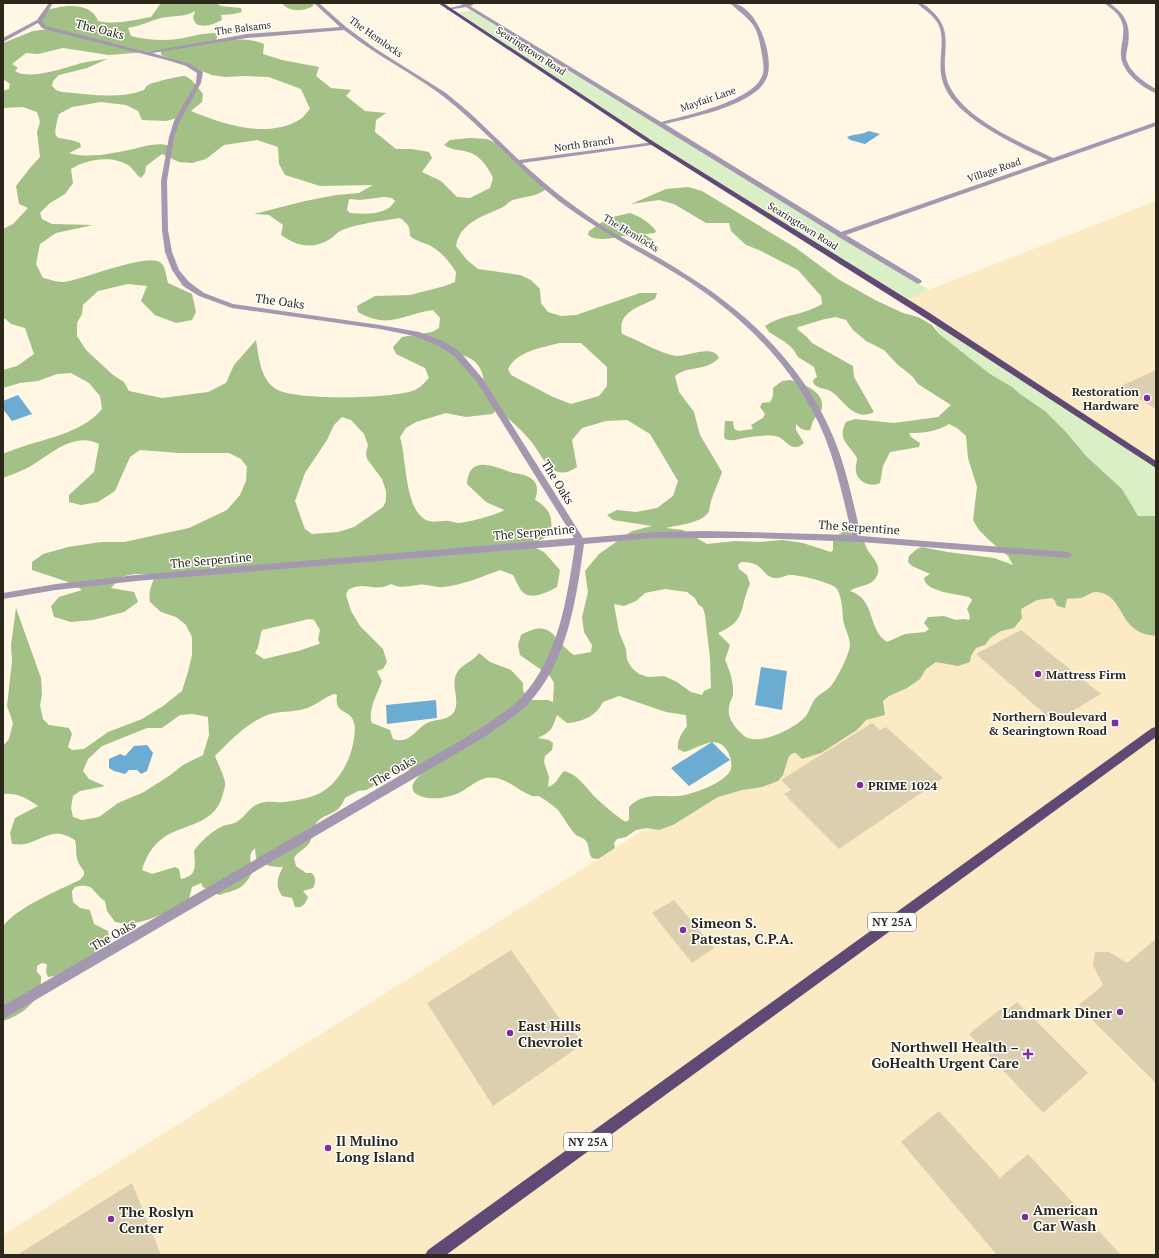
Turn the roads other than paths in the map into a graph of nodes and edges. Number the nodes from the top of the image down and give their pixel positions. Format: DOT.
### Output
graph roads {
  1 [pos="51,3"];
  2 [pos="316,3"];
  3 [pos="440,3"];
  4 [pos="475,3"];
  5 [pos="732,3"];
  6 [pos="919,3"];
  7 [pos="1106,3"];
  8 [pos="465,4"];
  9 [pos="448,9"];
  10 [pos="37,27"];
  11 [pos="345,28"];
  12 [pos="18,33"];
  13 [pos="3,40"];
  14 [pos="145,53"];
  15 [pos="1156,91"];
  16 [pos="659,124"];
  17 [pos="1156,124"];
  18 [pos="652,143"];
  19 [pos="1053,160"];
  20 [pos="518,162"];
  21 [pos="839,235"];
  22 [pos="918,282"];
  23 [pos="1156,465"];
  24 [pos="857,538"];
  25 [pos="580,540"];
  26 [pos="1068,555"];
  27 [pos="3,596"];
  28 [pos="1156,732"];
  29 [pos="3,1013"];
  30 [pos="433,1255"];
  1 -- 10 [label="street"];
  2 -- 11 [label="street, The Hemlocks"];
  3 -- 9 [label="main road, Searingtown Road"];
  4 -- 8 [label="street"];
  5 -- 16 [label="street, Mayfair Lane"];
  6 -- 19 [label="street"];
  7 -- 15 [label="street"];
  8 -- 9 [label="street"];
  8 -- 16 [label="street, Searingtown Road"];
  9 -- 18 [label="main road, Searingtown Road"];
  10 -- 12 [label="street"];
  10 -- 12 [label="street"];
  10 -- 14 [label="street, The Oaks"];
  11 -- 14 [label="street, The Balsams"];
  11 -- 20 [label="street, The Hemlocks"];
  12 -- 13 [label="street"];
  14 -- 25 [label="street, The Oaks"];
  16 -- 21 [label="street, Searingtown Road"];
  17 -- 19 [label="street, Village Road"];
  18 -- 20 [label="street, North Branch"];
  18 -- 23 [label="main road, Searingtown Road"];
  19 -- 21 [label="street, Village Road"];
  20 -- 24 [label="street, The Hemlocks"];
  21 -- 22 [label="street, Searingtown Road"];
  24 -- 25 [label="street, The Serpentine"];
  24 -- 26 [label="street, The Serpentine"];
  25 -- 27 [label="street, The Serpentine"];
  25 -- 29 [label="street, The Oaks"];
  28 -- 30 [label="main road, NY 25A"];
}
